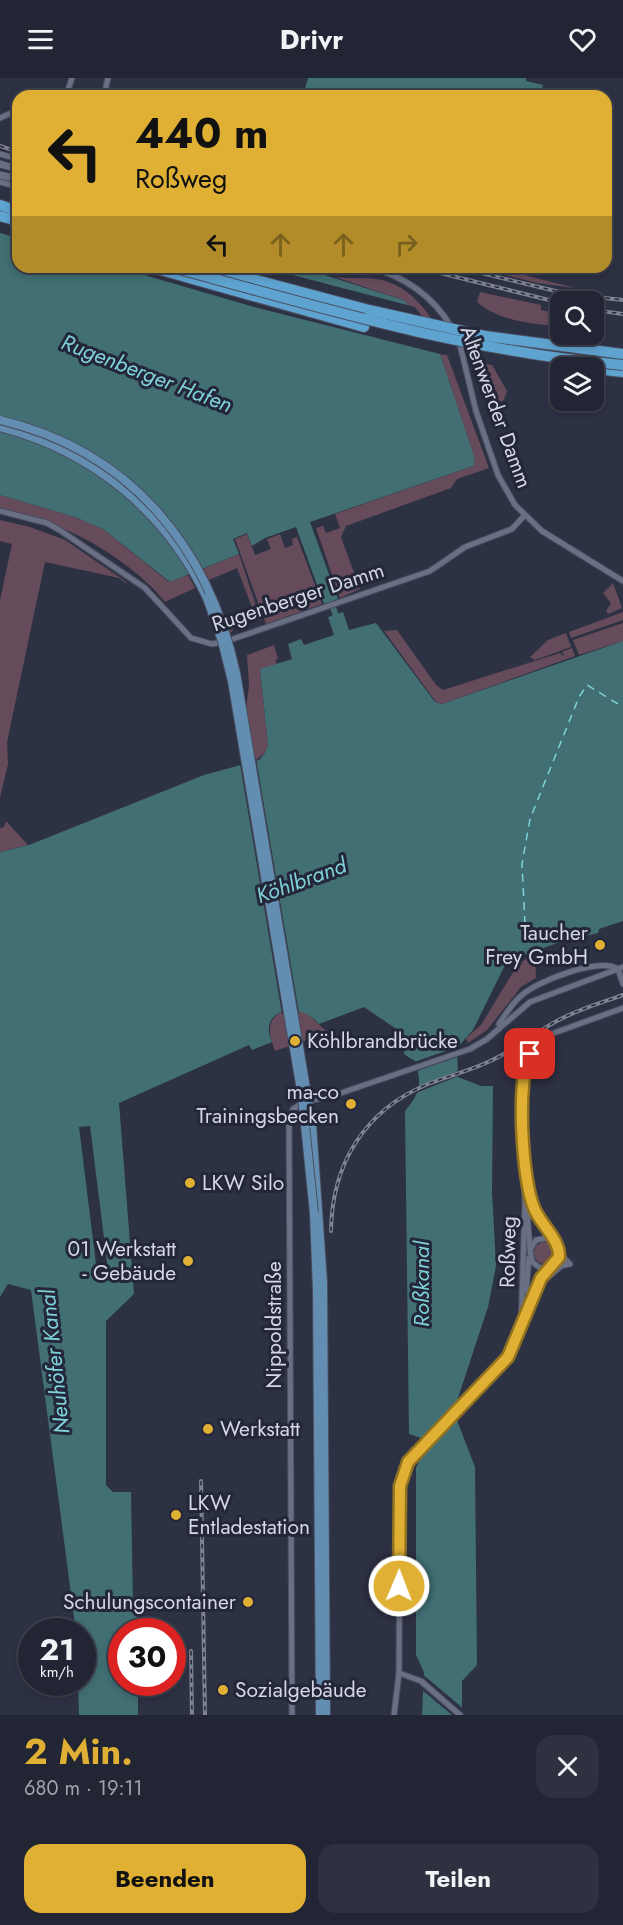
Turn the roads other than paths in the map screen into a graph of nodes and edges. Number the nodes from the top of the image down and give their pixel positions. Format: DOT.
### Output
graph roads {
  1 [pos="172,273"];
  2 [pos="194,273"];
  3 [pos="230,273"];
  4 [pos="383,273"];
  5 [pos="623,354"];
  6 [pos="550,363"];
  7 [pos="623,365"];
  8 [pos="604,370"];
  9 [pos="623,372"];
  10 [pos="0,420"];
  11 [pos="0,427"];
  12 [pos="0,511"];
  13 [pos="524,516"];
  14 [pos="623,581"];
  15 [pos="620,968"];
  16 [pos="623,984"];
  17 [pos="623,1008"];
  18 [pos="493,1033"];
  19 [pos="525,1165"];
  20 [pos="525,1203"];
  21 [pos="557,1245"];
  22 [pos="559,1252"];
  23 [pos="530,1253"];
  24 [pos="550,1267"];
  25 [pos="560,1267"];
  26 [pos="536,1288"];
  27 [pos="523,1302"];
  28 [pos="523,1317"];
  29 [pos="399,1673"];
  30 [pos="292,1715"];
  31 [pos="320,1715"];
  32 [pos="326,1715"];
  33 [pos="394,1715"];
  34 [pos="460,1715"];
  1 -- 6 [label="highway"];
  2 -- 7 [label="highway, bridge"];
  3 -- 5 [label="highway, bridge"];
  4 -- 13 [label="street, Altenwerder Damm"];
  8 -- 9 [label="highway"];
  10 -- 32 [label="main road, bridge"];
  11 -- 31 [label="main road, bridge"];
  12 -- 13 [label="street, Rugenberger Damm"];
  13 -- 14 [label="street, Altenwerder Damm"];
  15 -- 16 [label="street"];
  15 -- 18 [label="street"];
  15 -- 18 [label="street"];
  17 -- 19 [label="street, Roßweg"];
  18 -- 30 [label="street, Nippoldstraße"];
  19 -- 20 [label="street, Roßweg"];
  19 -- 21 [label="street, Roßweg"];
  20 -- 23 [label="street, Roßweg"];
  20 -- 27 [label="street, Roßweg"];
  21 -- 22 [label="street, Roßweg"];
  21 -- 23 [label="street, Roßweg"];
  22 -- 24 [label="street, Roßweg"];
  22 -- 25 [label="street, Roßweg"];
  23 -- 24 [label="street, Roßweg"];
  23 -- 27 [label="street, Roßweg"];
  24 -- 25 [label="street, Roßweg"];
  24 -- 26 [label="street, Roßweg"];
  25 -- 26 [label="street, Roßweg"];
  26 -- 28 [label="street, Roßweg"];
  27 -- 28 [label="street, Roßweg"];
  28 -- 29 [label="street, Roßweg"];
  29 -- 33 [label="street, Roßweg"];
  29 -- 34 [label="street"];
}
